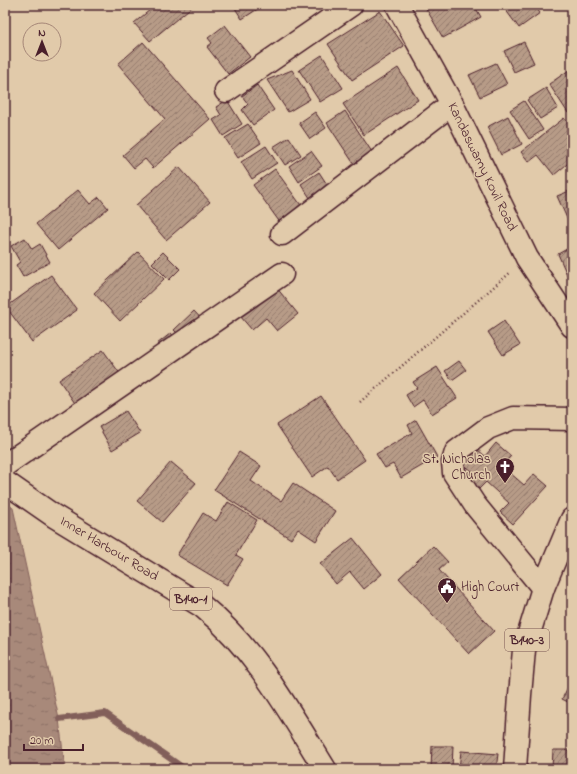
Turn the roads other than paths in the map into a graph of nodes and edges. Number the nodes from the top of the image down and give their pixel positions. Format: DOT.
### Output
graph roads {
  1 [pos="351,5"];
  2 [pos="397,5"];
  3 [pos="226,91"];
  4 [pos="452,104"];
  5 [pos="282,234"];
  6 [pos="282,274"];
  7 [pos="572,326"];
  8 [pos="572,419"];
  9 [pos="5,465"];
  10 [pos="5,482"];
  11 [pos="572,519"];
  12 [pos="543,588"];
  13 [pos="325,769"];
  14 [pos="516,769"];
  1 -- 3 [label="street"];
  2 -- 4 [label="street, Kandaswamy Kovil Road"];
  4 -- 5 [label="street"];
  4 -- 7 [label="street, Kandaswamy Kovil Road"];
  6 -- 9 [label="street"];
  8 -- 12 [label="street"];
  10 -- 13 [label="street, Inner Harbour Road / B140-1"];
  11 -- 12 [label="street, B140-3"];
  12 -- 14 [label="street, B140-3"];
}
